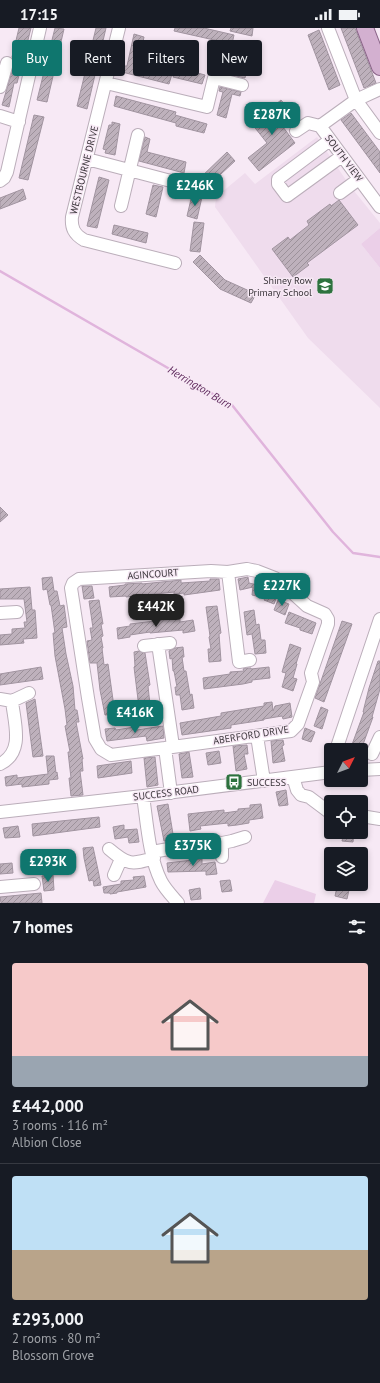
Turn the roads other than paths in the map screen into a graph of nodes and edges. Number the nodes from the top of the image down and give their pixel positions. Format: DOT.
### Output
graph roads {
  1 [pos="40,28"];
  2 [pos="119,28"];
  3 [pos="328,28"];
  4 [pos="365,28"];
  5 [pos="7,62"];
  6 [pos="380,67"];
  7 [pos="106,83"];
  8 [pos="242,85"];
  9 [pos="0,87"];
  10 [pos="380,90"];
  11 [pos="356,100"];
  12 [pos="0,116"];
  13 [pos="19,122"];
  14 [pos="320,126"];
  15 [pos="296,131"];
  16 [pos="380,133"];
  17 [pos="138,135"];
  18 [pos="330,140"];
  19 [pos="342,156"];
  20 [pos="87,158"];
  21 [pos="130,170"];
  22 [pos="360,179"];
  23 [pos="0,181"];
  24 [pos="186,185"];
  25 [pos="340,194"];
  26 [pos="121,206"];
  27 [pos="380,207"];
  28 [pos="175,263"];
  29 [pos="228,572"];
  30 [pos="79,579"];
  31 [pos="17,612"];
  32 [pos="0,613"];
  33 [pos="328,619"];
  34 [pos="380,619"];
  35 [pos="170,643"];
  36 [pos="158,644"];
  37 [pos="144,646"];
  38 [pos="240,662"];
  39 [pos="29,693"];
  40 [pos="6,700"];
  41 [pos="258,736"];
  42 [pos="380,737"];
  43 [pos="338,743"];
  44 [pos="169,747"];
  45 [pos="372,754"];
  46 [pos="0,764"];
  47 [pos="380,769"];
  48 [pos="324,770"];
  49 [pos="368,770"];
  50 [pos="293,777"];
  51 [pos="264,781"];
  52 [pos="171,793"];
  53 [pos="143,796"];
  54 [pos="324,808"];
  55 [pos="0,812"];
  56 [pos="368,817"];
  57 [pos="380,819"];
  58 [pos="245,837"];
  59 [pos="222,843"];
  60 [pos="109,850"];
  61 [pos="153,855"];
  62 [pos="222,857"];
  63 [pos="121,860"];
  64 [pos="114,875"];
  65 [pos="34,884"];
  66 [pos="0,887"];
  67 [pos="178,903"];
  1 -- 13 [label="street"];
  2 -- 7 [label="street, WESTBOURNE DRIVE"];
  3 -- 11 [label="street"];
  4 -- 6 [label="main road"];
  5 -- 9 [label="street"];
  7 -- 8 [label="street"];
  7 -- 20 [label="street, WESTBOURNE DRIVE"];
  10 -- 11 [label="street, SOUTH VIEW"];
  11 -- 14 [label="street, SOUTH VIEW"];
  11 -- 16 [label="street"];
  12 -- 13 [label="street"];
  13 -- 23 [label="street"];
  14 -- 15 [label="street"];
  14 -- 18 [label="street, SOUTH VIEW"];
  17 -- 21 [label="street"];
  18 -- 19 [label="street, SOUTH VIEW"];
  18 -- 19 [label="street"];
  19 -- 22 [label="street, SOUTH VIEW"];
  20 -- 21 [label="street"];
  20 -- 28 [label="street, WESTBOURNE DRIVE"];
  21 -- 24 [label="street"];
  21 -- 26 [label="street"];
  22 -- 25 [label="street"];
  22 -- 27 [label="street, SOUTH VIEW"];
  29 -- 30 [label="street, AGINCOURT"];
  29 -- 33 [label="street, AGINCOURT"];
  29 -- 38 [label="street"];
  30 -- 44 [label="street, ABERFORD DRIVE"];
  31 -- 32 [label="street"];
  33 -- 41 [label="street, ABERFORD DRIVE"];
  34 -- 43 [label="street"];
  35 -- 36 [label="street"];
  36 -- 37 [label="street"];
  36 -- 44 [label="street"];
  39 -- 40 [label="street"];
  40 -- 46 [label="street"];
  41 -- 44 [label="street, ABERFORD DRIVE"];
  41 -- 51 [label="street"];
  42 -- 45 [label="street"];
  44 -- 52 [label="street"];
  47 -- 49 [label="street"];
  48 -- 50 [label="street, SUCCESS ROAD"];
  50 -- 51 [label="street, SUCCESS ROAD"];
  50 -- 54 [label="street"];
  51 -- 52 [label="street, SUCCESS ROAD"];
  52 -- 53 [label="street, SUCCESS ROAD"];
  53 -- 55 [label="street, SUCCESS ROAD"];
  53 -- 61 [label="street"];
  56 -- 57 [label="street"];
  58 -- 59 [label="street"];
  59 -- 61 [label="street"];
  59 -- 62 [label="street"];
  60 -- 63 [label="street"];
  61 -- 63 [label="street"];
  61 -- 67 [label="street"];
  63 -- 64 [label="street"];
  65 -- 66 [label="street"];
}
